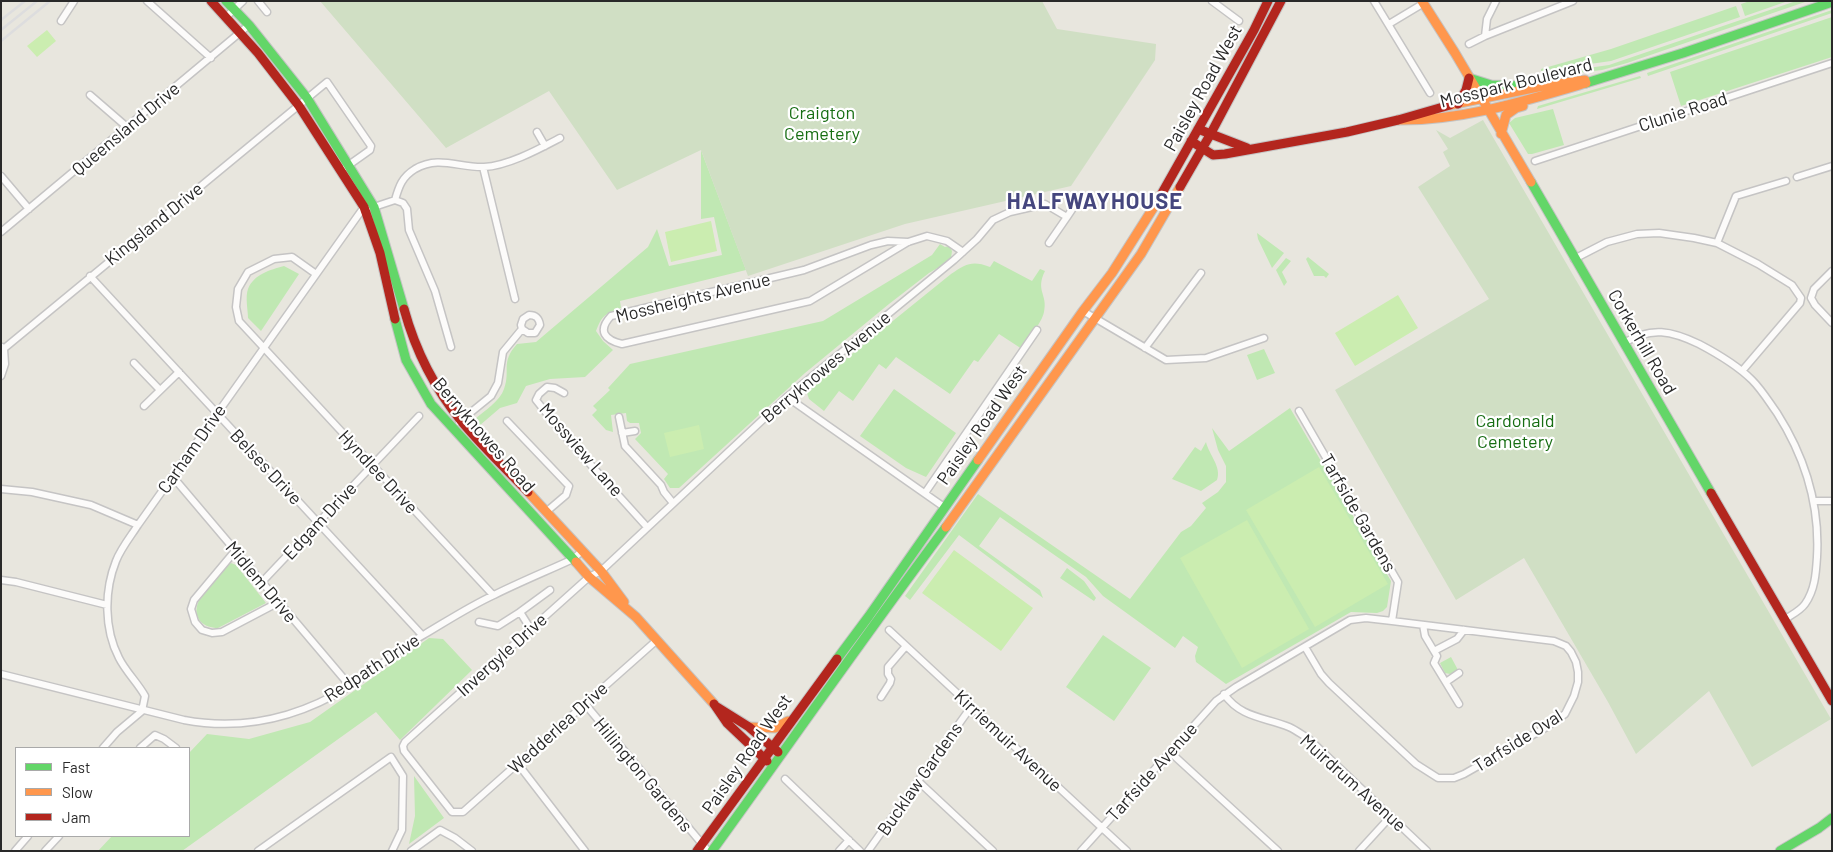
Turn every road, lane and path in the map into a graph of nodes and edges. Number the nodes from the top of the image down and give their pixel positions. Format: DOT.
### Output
graph roads {
  1 [pos="74,1"];
  2 [pos="147,1"];
  3 [pos="211,1"];
  4 [pos="226,1"];
  5 [pos="243,1"];
  6 [pos="258,1"];
  7 [pos="1212,1"];
  8 [pos="1268,1"];
  9 [pos="1281,1"];
  10 [pos="1374,1"];
  11 [pos="1496,1"];
  12 [pos="1573,1"];
  13 [pos="1423,2"];
  14 [pos="1832,2"];
  15 [pos="234,9"];
  16 [pos="267,12"];
  17 [pos="226,17"];
  18 [pos="61,21"];
  19 [pos="1240,21"];
  20 [pos="1389,24"];
  21 [pos="249,25"];
  22 [pos="1254,30"];
  23 [pos="241,34"];
  24 [pos="1264,36"];
  25 [pos="1485,36"];
  26 [pos="1469,44"];
  27 [pos="211,58"];
  28 [pos="1832,63"];
  29 [pos="1612,76"];
  30 [pos="1469,78"];
  31 [pos="1543,86"];
  32 [pos="1566,90"];
  33 [pos="1430,93"];
  34 [pos="90,95"];
  35 [pos="307,98"];
  36 [pos="1480,98"];
  37 [pos="1458,104"];
  38 [pos="299,106"];
  39 [pos="1487,110"];
  40 [pos="1398,120"];
  41 [pos="127,127"];
  42 [pos="1198,128"];
  43 [pos="537,132"];
  44 [pos="1501,134"];
  45 [pos="1210,135"];
  46 [pos="560,138"];
  47 [pos="1191,141"];
  48 [pos="545,146"];
  49 [pos="1202,148"];
  50 [pos="1247,148"];
  51 [pos="1535,161"];
  52 [pos="349,165"];
  53 [pos="1832,166"];
  54 [pos="483,167"];
  55 [pos="341,171"];
  56 [pos="1,176"];
  57 [pos="1797,177"];
  58 [pos="1786,181"];
  59 [pos="394,200"];
  60 [pos="1078,202"];
  61 [pos="364,207"];
  62 [pos="374,207"];
  63 [pos="29,209"];
  64 [pos="1067,218"];
  65 [pos="1,232"];
  66 [pos="908,242"];
  67 [pos="1050,243"];
  68 [pos="1717,243"];
  69 [pos="963,252"];
  70 [pos="1574,259"];
  71 [pos="1832,271"];
  72 [pos="1201,273"];
  73 [pos="316,274"];
  74 [pos="90,276"];
  75 [pos="515,299"];
  76 [pos="1083,311"];
  77 [pos="1095,317"];
  78 [pos="1832,323"];
  79 [pos="522,329"];
  80 [pos="1037,330"];
  81 [pos="1264,338"];
  82 [pos="1624,343"];
  83 [pos="451,347"];
  84 [pos="264,348"];
  85 [pos="1145,348"];
  86 [pos="2,349"];
  87 [pos="134,363"];
  88 [pos="1742,371"];
  89 [pos="178,372"];
  90 [pos="1,376"];
  91 [pos="160,390"];
  92 [pos="564,393"];
  93 [pos="788,397"];
  94 [pos="144,406"];
  95 [pos="1299,410"];
  96 [pos="217,414"];
  97 [pos="419,416"];
  98 [pos="619,417"];
  99 [pos="461,421"];
  100 [pos="507,421"];
  101 [pos="453,428"];
  102 [pos="635,430"];
  103 [pos="622,433"];
  104 [pos="373,466"];
  105 [pos="173,477"];
  106 [pos="1,488"];
  107 [pos="925,493"];
  108 [pos="1814,501"];
  109 [pos="1832,501"];
  110 [pos="673,503"];
  111 [pos="944,507"];
  112 [pos="546,512"];
  113 [pos="318,523"];
  114 [pos="138,525"];
  115 [pos="648,527"];
  116 [pos="235,551"];
  117 [pos="582,551"];
  118 [pos="574,559"];
  119 [pos="601,571"];
  120 [pos="589,577"];
  121 [pos="1,580"];
  122 [pos="262,582"];
  123 [pos="550,590"];
  124 [pos="493,596"];
  125 [pos="278,602"];
  126 [pos="107,604"];
  127 [pos="520,612"];
  128 [pos="636,617"];
  129 [pos="1392,620"];
  130 [pos="1784,620"];
  131 [pos="479,622"];
  132 [pos="1423,625"];
  133 [pos="530,628"];
  134 [pos="889,630"];
  135 [pos="1464,630"];
  136 [pos="422,635"];
  137 [pos="657,640"];
  138 [pos="848,642"];
  139 [pos="906,646"];
  140 [pos="1305,647"];
  141 [pos="857,648"];
  142 [pos="1434,651"];
  143 [pos="847,662"];
  144 [pos="1459,673"];
  145 [pos="1,674"];
  146 [pos="1446,682"];
  147 [pos="350,686"];
  148 [pos="1224,694"];
  149 [pos="881,697"];
  150 [pos="1832,701"];
  151 [pos="584,704"];
  152 [pos="1459,704"];
  153 [pos="716,706"];
  154 [pos="971,707"];
  155 [pos="142,711"];
  156 [pos="793,717"];
  157 [pos="749,727"];
  158 [pos="104,747"];
  159 [pos="141,747"];
  160 [pos="175,747"];
  161 [pos="773,748"];
  162 [pos="754,749"];
  163 [pos="1170,752"];
  164 [pos="782,755"];
  165 [pos="764,758"];
  166 [pos="518,764"];
  167 [pos="774,767"];
  168 [pos="785,779"];
  169 [pos="918,780"];
  170 [pos="457,813"];
  171 [pos="1390,816"];
  172 [pos="1832,818"];
  173 [pos="1832,824"];
  174 [pos="1102,827"];
  175 [pos="1820,828"];
  176 [pos="27,837"];
  177 [pos="58,837"];
  178 [pos="849,840"];
  179 [pos="705,849"];
  180 [pos="15,851"];
  181 [pos="45,851"];
  182 [pos="258,851"];
  183 [pos="392,851"];
  184 [pos="411,851"];
  185 [pos="472,851"];
  186 [pos="585,851"];
  187 [pos="839,851"];
  188 [pos="860,851"];
  189 [pos="868,851"];
  190 [pos="994,851"];
  191 [pos="1081,851"];
  192 [pos="1128,851"];
  193 [pos="1278,851"];
  194 [pos="1359,851"];
  195 [pos="1426,851"];
  196 [pos="1780,851"];
  1 -- 18 [label="street"];
  2 -- 27 [label="street"];
  3 -- 17 [label="main road, Berryknowes Road"];
  4 -- 15 [label="main road, Berryknowes Road"];
  5 -- 15 [label="street"];
  6 -- 16 [label="street"];
  7 -- 19 [label="street"];
  8 -- 22 [label="main road, Paisley Road West"];
  9 -- 24 [label="main road, Paisley Road West"];
  10 -- 20 [label="street"];
  11 -- 25 [label="street"];
  12 -- 25 [label="street"];
  13 -- 20 [label="street"];
  13 -- 30 [label="main road, Corkerhill Road"];
  14 -- 29 [label="main road, Mosspark Boulevard"];
  15 -- 17 [label="street"];
  15 -- 21 [label="main road, Berryknowes Road"];
  17 -- 23 [label="main road, Berryknowes Road"];
  20 -- 33 [label="street"];
  21 -- 23 [label="street, Queensland Drive"];
  21 -- 35 [label="main road, Berryknowes Road"];
  22 -- 24 [label="main road"];
  22 -- 42 [label="main road, Paisley Road West"];
  23 -- 27 [label="street, Queensland Drive"];
  23 -- 38 [label="main road, Berryknowes Road"];
  24 -- 45 [label="main road, Paisley Road West"];
  25 -- 26 [label="street"];
  27 -- 41 [label="street, Queensland Drive"];
  28 -- 51 [label="street, Clunie Road"];
  29 -- 31 [label="main road, Mosspark Boulevard"];
  29 -- 32 [label="main road, Mosspark Boulevard"];
  30 -- 31 [label="main road"];
  30 -- 36 [label="main road, Corkerhill Road"];
  30 -- 37 [label="main road"];
  31 -- 36 [label="main road, Mosspark Boulevard"];
  32 -- 39 [label="main road, Mosspark Boulevard"];
  32 -- 44 [label="main road"];
  34 -- 41 [label="street"];
  35 -- 38 [label="street, Kingsland Drive"];
  35 -- 52 [label="main road, Berryknowes Road"];
  35 -- 52 [label="street"];
  36 -- 37 [label="main road, Mosspark Boulevard"];
  36 -- 39 [label="main road, Corkerhill Road"];
  37 -- 40 [label="main road, Mosspark Boulevard"];
  38 -- 55 [label="main road, Berryknowes Road"];
  38 -- 74 [label="street, Kingsland Drive"];
  39 -- 40 [label="main road, Mosspark Boulevard"];
  39 -- 44 [label="main road, Corkerhill Road"];
  40 -- 50 [label="main road, Mosspark Boulevard"];
  41 -- 63 [label="street, Queensland Drive"];
  42 -- 45 [label="main road, Mosspark Boulevard"];
  42 -- 47 [label="main road, Paisley Road West"];
  43 -- 48 [label="street"];
  44 -- 70 [label="main road, Corkerhill Road"];
  45 -- 49 [label="main road, Paisley Road West"];
  45 -- 50 [label="main road, Mosspark Boulevard"];
  46 -- 48 [label="street"];
  47 -- 49 [label="main road, Mosspark Boulevard"];
  47 -- 76 [label="main road, Paisley Road West"];
  48 -- 54 [label="street"];
  49 -- 50 [label="main road, Mosspark Boulevard"];
  49 -- 77 [label="main road, Paisley Road West"];
  52 -- 55 [label="street"];
  52 -- 62 [label="main road, Berryknowes Road"];
  53 -- 57 [label="street"];
  54 -- 59 [label="street"];
  54 -- 75 [label="street"];
  55 -- 61 [label="main road, Berryknowes Road"];
  56 -- 63 [label="street"];
  58 -- 68 [label="street"];
  59 -- 62 [label="street"];
  59 -- 83 [label="street"];
  60 -- 64 [label="street"];
  61 -- 62 [label="street"];
  61 -- 73 [label="street, Carham Drive"];
  61 -- 101 [label="main road, Berryknowes Road"];
  62 -- 99 [label="main road, Berryknowes Road"];
  63 -- 65 [label="street, Queensland Drive"];
  64 -- 67 [label="street"];
  64 -- 69 [label="street, Berryknowes Avenue"];
  66 -- 66 [label="street, Mossheights Avenue"];
  66 -- 69 [label="street, Mossheights Avenue"];
  68 -- 70 [label="street"];
  68 -- 88 [label="street"];
  69 -- 93 [label="street, Berryknowes Avenue"];
  70 -- 82 [label="main road, Corkerhill Road"];
  71 -- 78 [label="street"];
  72 -- 85 [label="street"];
  73 -- 84 [label="street, Carham Drive"];
  73 -- 84 [label="street, Hyndlee Drive"];
  74 -- 86 [label="street, Kingsland Drive"];
  74 -- 89 [label="street, Belses Drive"];
  76 -- 77 [label="street"];
  76 -- 111 [label="main road, Paisley Road West"];
  77 -- 85 [label="street"];
  77 -- 141 [label="main road, Paisley Road West"];
  79 -- 99 [label="street"];
  80 -- 107 [label="street, Paisley Road West"];
  81 -- 85 [label="street"];
  82 -- 88 [label="street"];
  82 -- 130 [label="main road, Corkerhill Road"];
  84 -- 96 [label="street, Carham Drive"];
  84 -- 104 [label="street, Hyndlee Drive"];
  86 -- 90 [label="street"];
  87 -- 91 [label="street"];
  88 -- 108 [label="street"];
  89 -- 91 [label="street"];
  89 -- 96 [label="street, Belses Drive"];
  91 -- 94 [label="street"];
  92 -- 115 [label="street, Mossview Lane"];
  93 -- 107 [label="street"];
  93 -- 110 [label="street, Berryknowes Avenue"];
  95 -- 129 [label="street, Tarfside Gardens"];
  96 -- 105 [label="street, Carham Drive"];
  96 -- 113 [label="street, Belses Drive"];
  97 -- 104 [label="street, Edgam Drive"];
  98 -- 103 [label="street"];
  99 -- 101 [label="street"];
  99 -- 112 [label="main road, Berryknowes Road"];
  100 -- 112 [label="street"];
  101 -- 118 [label="main road, Berryknowes Road"];
  102 -- 103 [label="street"];
  103 -- 110 [label="street"];
  104 -- 113 [label="street, Edgam Drive"];
  104 -- 124 [label="street, Hyndlee Drive"];
  105 -- 114 [label="street, Carham Drive"];
  105 -- 116 [label="street, Midlem Drive"];
  106 -- 114 [label="street"];
  107 -- 111 [label="street"];
  108 -- 109 [label="street"];
  108 -- 130 [label="street"];
  110 -- 115 [label="street, Berryknowes Avenue"];
  111 -- 138 [label="main road, Paisley Road West"];
  112 -- 117 [label="main road, Berryknowes Road"];
  113 -- 122 [label="street, Edgam Drive"];
  113 -- 136 [label="street, Belses Drive"];
  114 -- 126 [label="street, Carham Drive"];
  115 -- 119 [label="street, Berryknowes Avenue"];
  116 -- 122 [label="street, Midlem Drive"];
  116 -- 125 [label="street"];
  117 -- 118 [label="street, Redpath Drive"];
  117 -- 119 [label="main road, Berryknowes Road"];
  118 -- 120 [label="main road, Berryknowes Road"];
  118 -- 124 [label="street, Redpath Drive"];
  119 -- 120 [label="street, Invergyle Drive"];
  119 -- 128 [label="main road, Berryknowes Road"];
  120 -- 128 [label="main road, Berryknowes Road"];
  120 -- 133 [label="street, Invergyle Drive"];
  121 -- 126 [label="street"];
  122 -- 125 [label="street, Midlem Drive"];
  123 -- 127 [label="street"];
  124 -- 136 [label="street, Redpath Drive"];
  125 -- 147 [label="street, Midlem Drive"];
  126 -- 155 [label="street, Carham Drive"];
  127 -- 131 [label="street"];
  127 -- 133 [label="street"];
  128 -- 137 [label="main road, Berryknowes Road"];
  129 -- 132 [label="street, Tarfside Oval"];
  129 -- 140 [label="street, Tarfside Oval"];
  130 -- 150 [label="main road, Corkerhill Road"];
  132 -- 135 [label="street, Tarfside Oval"];
  132 -- 142 [label="street"];
  133 -- 170 [label="street, Invergyle Drive"];
  134 -- 139 [label="street, Kirriemuir Avenue"];
  135 -- 140 [label="street, Tarfside Oval"];
  135 -- 142 [label="street"];
  136 -- 147 [label="street, Redpath Drive"];
  137 -- 151 [label="street, Wedderlea Drive"];
  137 -- 153 [label="main road, Berryknowes Road"];
  138 -- 141 [label="street"];
  138 -- 156 [label="main road, Paisley Road West"];
  139 -- 149 [label="street"];
  139 -- 154 [label="street, Kirriemuir Avenue"];
  140 -- 148 [label="street, Tarfside Oval"];
  141 -- 143 [label="main road, Paisley Road West"];
  142 -- 146 [label="street"];
  143 -- 161 [label="main road"];
  143 -- 164 [label="main road, Paisley Road West"];
  144 -- 146 [label="street"];
  145 -- 155 [label="street, Redpath Drive"];
  146 -- 152 [label="street"];
  147 -- 155 [label="street, Redpath Drive"];
  148 -- 163 [label="street, Tarfside Avenue"];
  148 -- 171 [label="street, Muirdrum Avenue"];
  151 -- 166 [label="street, Wedderlea Drive"];
  151 -- 179 [label="street, Hillington Gardens"];
  153 -- 157 [label="main road, Berryknowes Road"];
  153 -- 162 [label="main road, Berryknowes Road"];
  154 -- 169 [label="street, Bucklaw Gardens"];
  154 -- 174 [label="street, Kirriemuir Avenue"];
  155 -- 158 [label="street"];
  156 -- 157 [label="main road"];
  156 -- 161 [label="main road, Paisley Road West"];
  157 -- 161 [label="main road, Berryknowes Road"];
  159 -- 160 [label="street"];
  161 -- 162 [label="main road"];
  161 -- 164 [label="main road, Berryknowes Road"];
  161 -- 165 [label="main road, Paisley Road West"];
  162 -- 165 [label="main road, Berryknowes Road"];
  163 -- 174 [label="street, Tarfside Avenue"];
  163 -- 193 [label="street"];
  164 -- 167 [label="main road, Paisley Road West"];
  165 -- 167 [label="main road, Berryknowes Road"];
  165 -- 179 [label="main road, Paisley Road West"];
  166 -- 170 [label="street, Wedderlea Drive"];
  166 -- 186 [label="street"];
  167 -- 179 [label="main road, Paisley Road West"];
  168 -- 178 [label="street"];
  169 -- 189 [label="street, Bucklaw Gardens"];
  169 -- 190 [label="street"];
  171 -- 194 [label="street"];
  171 -- 195 [label="street, Muirdrum Avenue"];
  172 -- 175 [label="main road"];
  173 -- 175 [label="main road"];
  174 -- 191 [label="street, Tarfside Avenue"];
  174 -- 192 [label="street, Kirriemuir Avenue"];
  175 -- 196 [label="main road"];
  176 -- 180 [label="street"];
  177 -- 181 [label="street"];
  178 -- 187 [label="street"];
  178 -- 188 [label="street"];
  182 -- 183 [label="street"];
  184 -- 185 [label="street"];
}
